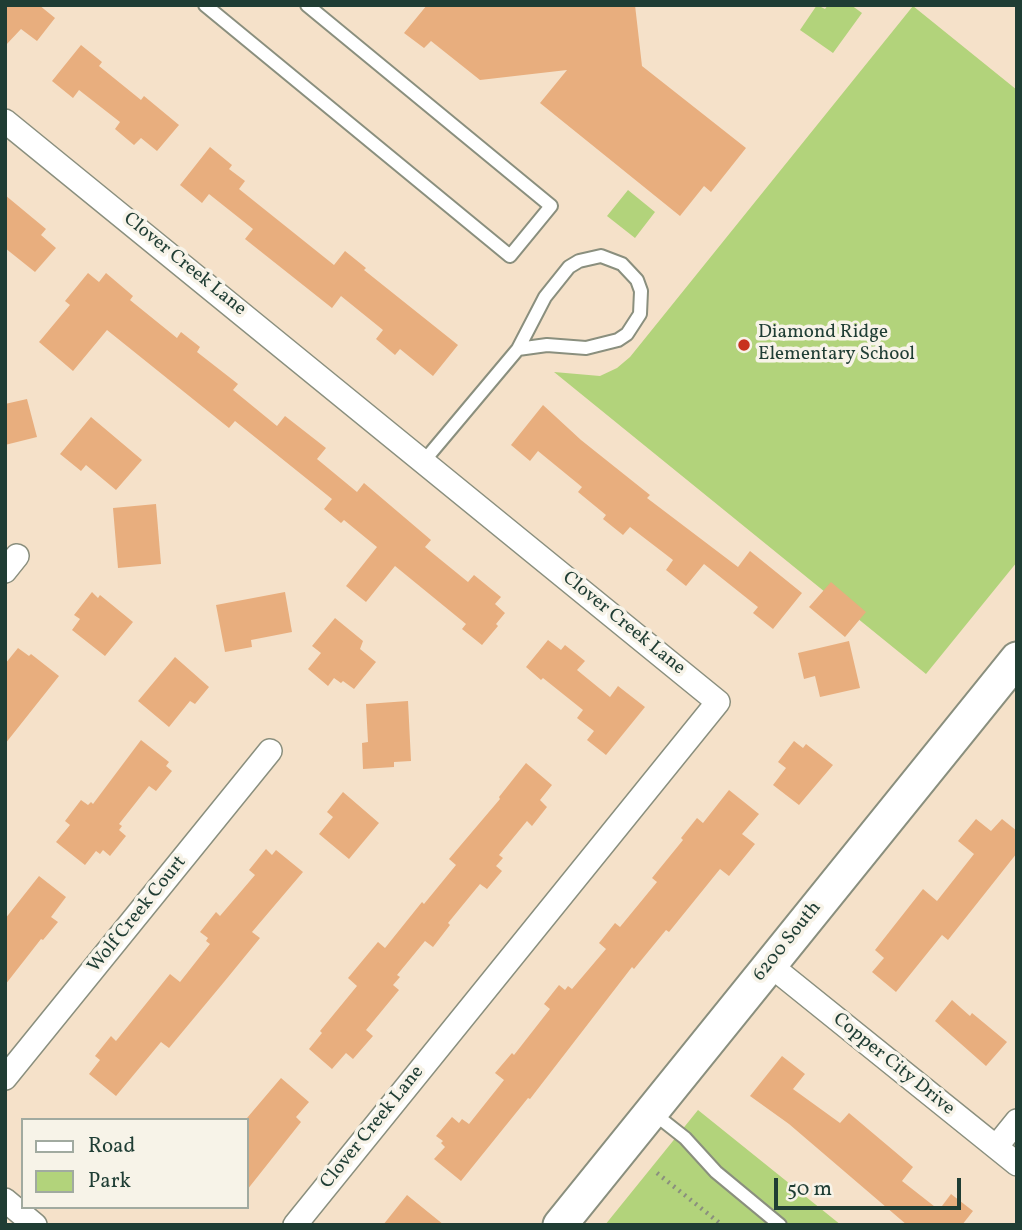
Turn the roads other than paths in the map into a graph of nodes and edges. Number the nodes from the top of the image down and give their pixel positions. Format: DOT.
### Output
graph roads {
  1 [pos="205,5"];
  2 [pos="307,5"];
  3 [pos="5,121"];
  4 [pos="518,349"];
  5 [pos="425,461"];
  6 [pos="1017,659"];
  7 [pos="270,751"];
  8 [pos="770,965"];
  9 [pos="5,1079"];
  10 [pos="651,1111"];
  11 [pos="1017,1121"];
  12 [pos="996,1147"];
  13 [pos="1017,1164"];
  14 [pos="5,1199"];
  15 [pos="35,1225"];
  16 [pos="295,1225"];
  17 [pos="560,1225"];
  18 [pos="780,1225"];
  1 -- 2 [label="lane"];
  3 -- 5 [label="street, Clover Creek Lane"];
  4 -- 4 [label="lane"];
  4 -- 5 [label="lane"];
  5 -- 16 [label="street, Clover Creek Lane"];
  6 -- 8 [label="main road, 6200 South"];
  7 -- 9 [label="street, Wolf Creek Court"];
  8 -- 10 [label="main road, 6200 South"];
  8 -- 12 [label="street, Copper City Drive"];
  10 -- 17 [label="main road, 6200 South"];
  10 -- 18 [label="lane"];
  11 -- 12 [label="street"];
  12 -- 13 [label="street, Copper City Drive"];
  14 -- 15 [label="street"];
}
